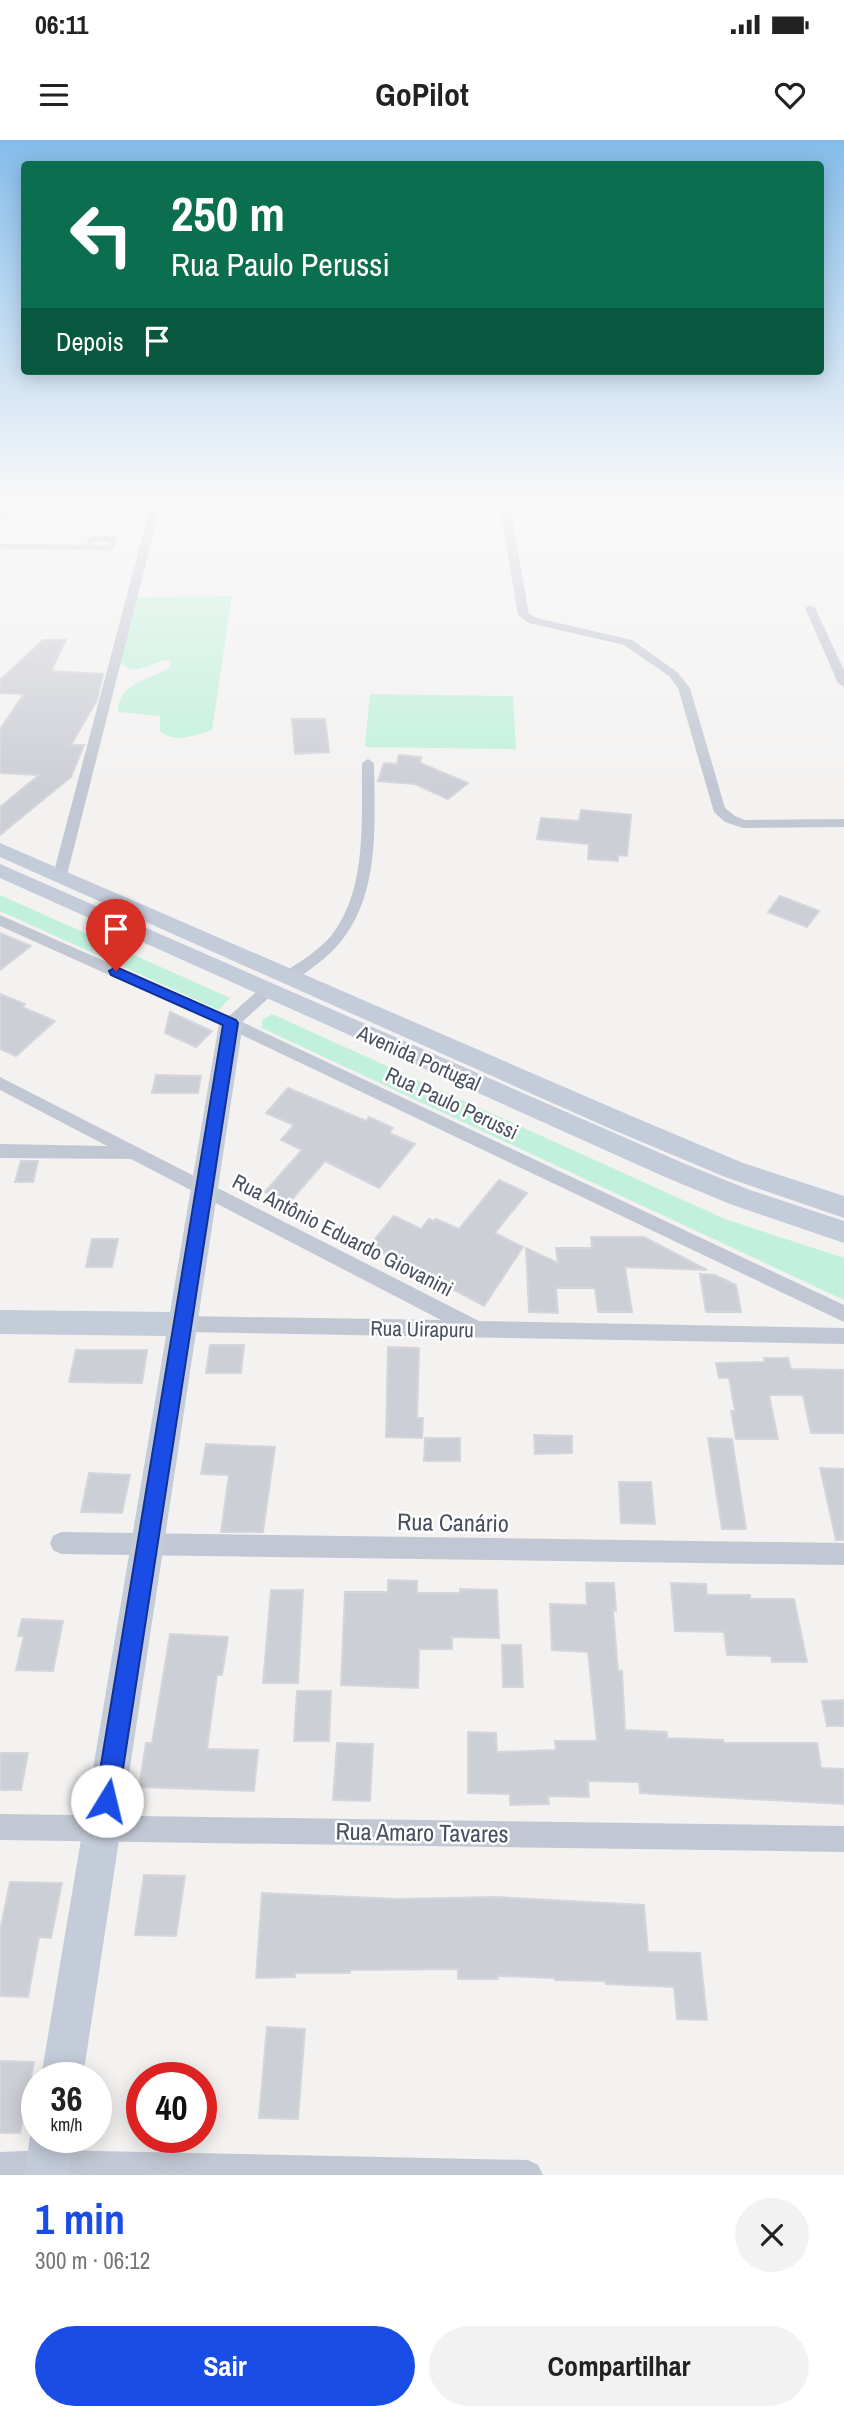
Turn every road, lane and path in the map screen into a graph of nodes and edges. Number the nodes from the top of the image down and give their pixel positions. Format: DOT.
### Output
graph roads {
  1 [pos="132,595"];
  2 [pos="521,595"];
  3 [pos="810,608"];
  4 [pos="843,678"];
  5 [pos="368,763"];
  6 [pos="844,823"];
  7 [pos="0,849"];
  8 [pos="0,870"];
  9 [pos="60,875"];
  10 [pos="0,920"];
  11 [pos="289,976"];
  12 [pos="268,990"];
  13 [pos="231,1023"];
  14 [pos="0,1083"];
  15 [pos="549,1103"];
  16 [pos="613,1131"];
  17 [pos="0,1151"];
  18 [pos="136,1153"];
  19 [pos="204,1190"];
  20 [pos="844,1207"];
  21 [pos="844,1232"];
  22 [pos="844,1314"];
  23 [pos="0,1322"];
  24 [pos="183,1324"];
  25 [pos="478,1331"];
  26 [pos="844,1336"];
  27 [pos="61,1543"];
  28 [pos="147,1544"];
  29 [pos="844,1554"];
  30 [pos="103,1827"];
  31 [pos="0,1828"];
  32 [pos="844,1839"];
  33 [pos="64,2062"];
  34 [pos="49,2159"];
  35 [pos="0,2167"];
  36 [pos="528,2175"];
  1 -- 9 [label="street"];
  2 -- 6 [label="street"];
  3 -- 4 [label="street"];
  5 -- 11 [label="street"];
  7 -- 9 [label="main road"];
  8 -- 12 [label="main road, Avenida Portugal"];
  9 -- 11 [label="main road"];
  10 -- 13 [label="street, Rua Paulo Perussi"];
  11 -- 15 [label="main road"];
  12 -- 13 [label="street"];
  12 -- 15 [label="main road, Avenida Portugal"];
  13 -- 19 [label="main road"];
  13 -- 22 [label="street, Rua Paulo Perussi"];
  14 -- 18 [label="street, Rua Antônio Eduardo Giovanini"];
  15 -- 16 [label="main road, Avenida Portugal"];
  16 -- 20 [label="main road"];
  16 -- 21 [label="main road, Avenida Portugal"];
  17 -- 18 [label="street"];
  18 -- 19 [label="street, Rua Antônio Eduardo Giovanini"];
  19 -- 24 [label="main road"];
  19 -- 25 [label="street, Rua Antônio Eduardo Giovanini"];
  23 -- 24 [label="main road, Rua Uirapuru"];
  24 -- 25 [label="street, Rua Uirapuru"];
  24 -- 28 [label="main road"];
  25 -- 26 [label="street, Rua Uirapuru"];
  27 -- 28 [label="street, Rua Canário"];
  28 -- 29 [label="street, Rua Canário"];
  28 -- 30 [label="main road"];
  30 -- 31 [label="street, Rua Amaro Tavares"];
  30 -- 32 [label="street, Rua Amaro Tavares"];
  30 -- 33 [label="main road"];
  34 -- 35 [label="street"];
  34 -- 36 [label="street"];
}
